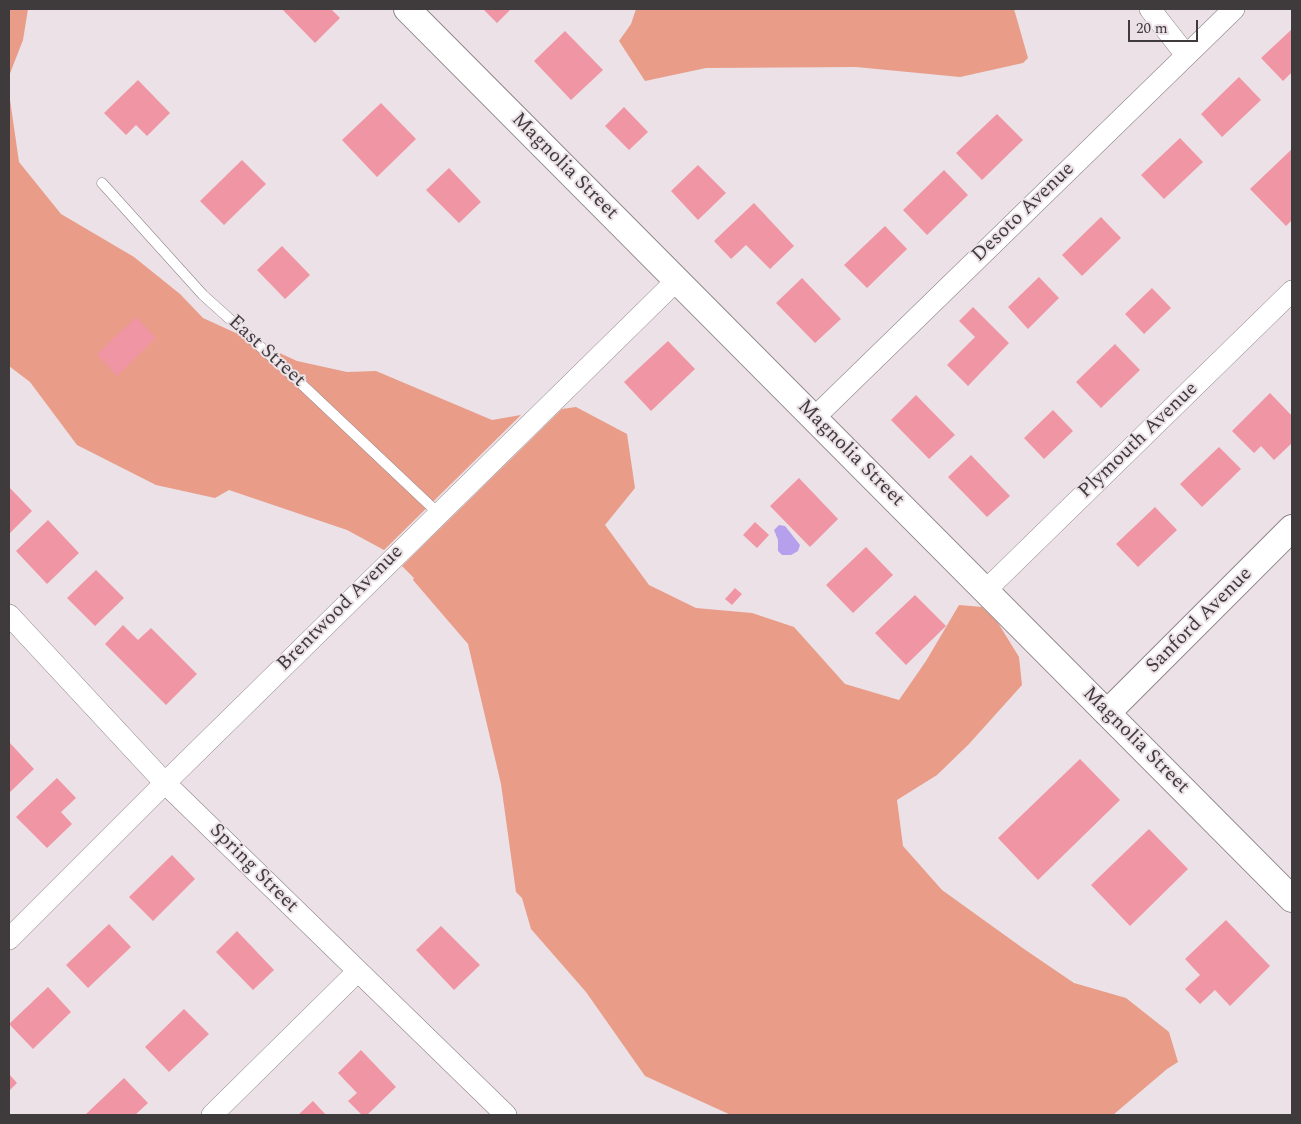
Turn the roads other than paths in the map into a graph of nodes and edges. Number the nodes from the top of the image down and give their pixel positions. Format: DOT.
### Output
graph roads {
  1 [pos="407,9"];
  2 [pos="1150,9"];
  3 [pos="1234,9"];
  4 [pos="1186,55"];
  5 [pos="102,183"];
  6 [pos="676,281"];
  7 [pos="1292,291"];
  8 [pos="814,418"];
  9 [pos="438,513"];
  10 [pos="1292,528"];
  11 [pos="986,591"];
  12 [pos="9,615"];
  13 [pos="1107,713"];
  14 [pos="165,783"];
  15 [pos="1292,899"];
  16 [pos="9,939"];
  17 [pos="357,972"];
  18 [pos="212,1115"];
  19 [pos="506,1115"];
  1 -- 6 [label="street, Magnolia Street"];
  2 -- 4 [label="street"];
  3 -- 4 [label="street, Desoto Avenue"];
  4 -- 8 [label="street, Desoto Avenue"];
  5 -- 9 [label="lane, East Street"];
  6 -- 8 [label="street, Magnolia Street"];
  6 -- 9 [label="street, Brentwood Avenue"];
  7 -- 11 [label="street, Plymouth Avenue"];
  8 -- 11 [label="street, Magnolia Street"];
  9 -- 14 [label="street, Brentwood Avenue"];
  10 -- 13 [label="street, Sanford Avenue"];
  11 -- 13 [label="street, Magnolia Street"];
  12 -- 14 [label="street, Spring Street"];
  13 -- 15 [label="street, Magnolia Street"];
  14 -- 16 [label="street, Brentwood Avenue"];
  14 -- 17 [label="street, Spring Street"];
  17 -- 18 [label="street"];
  17 -- 19 [label="street, Spring Street"];
}
